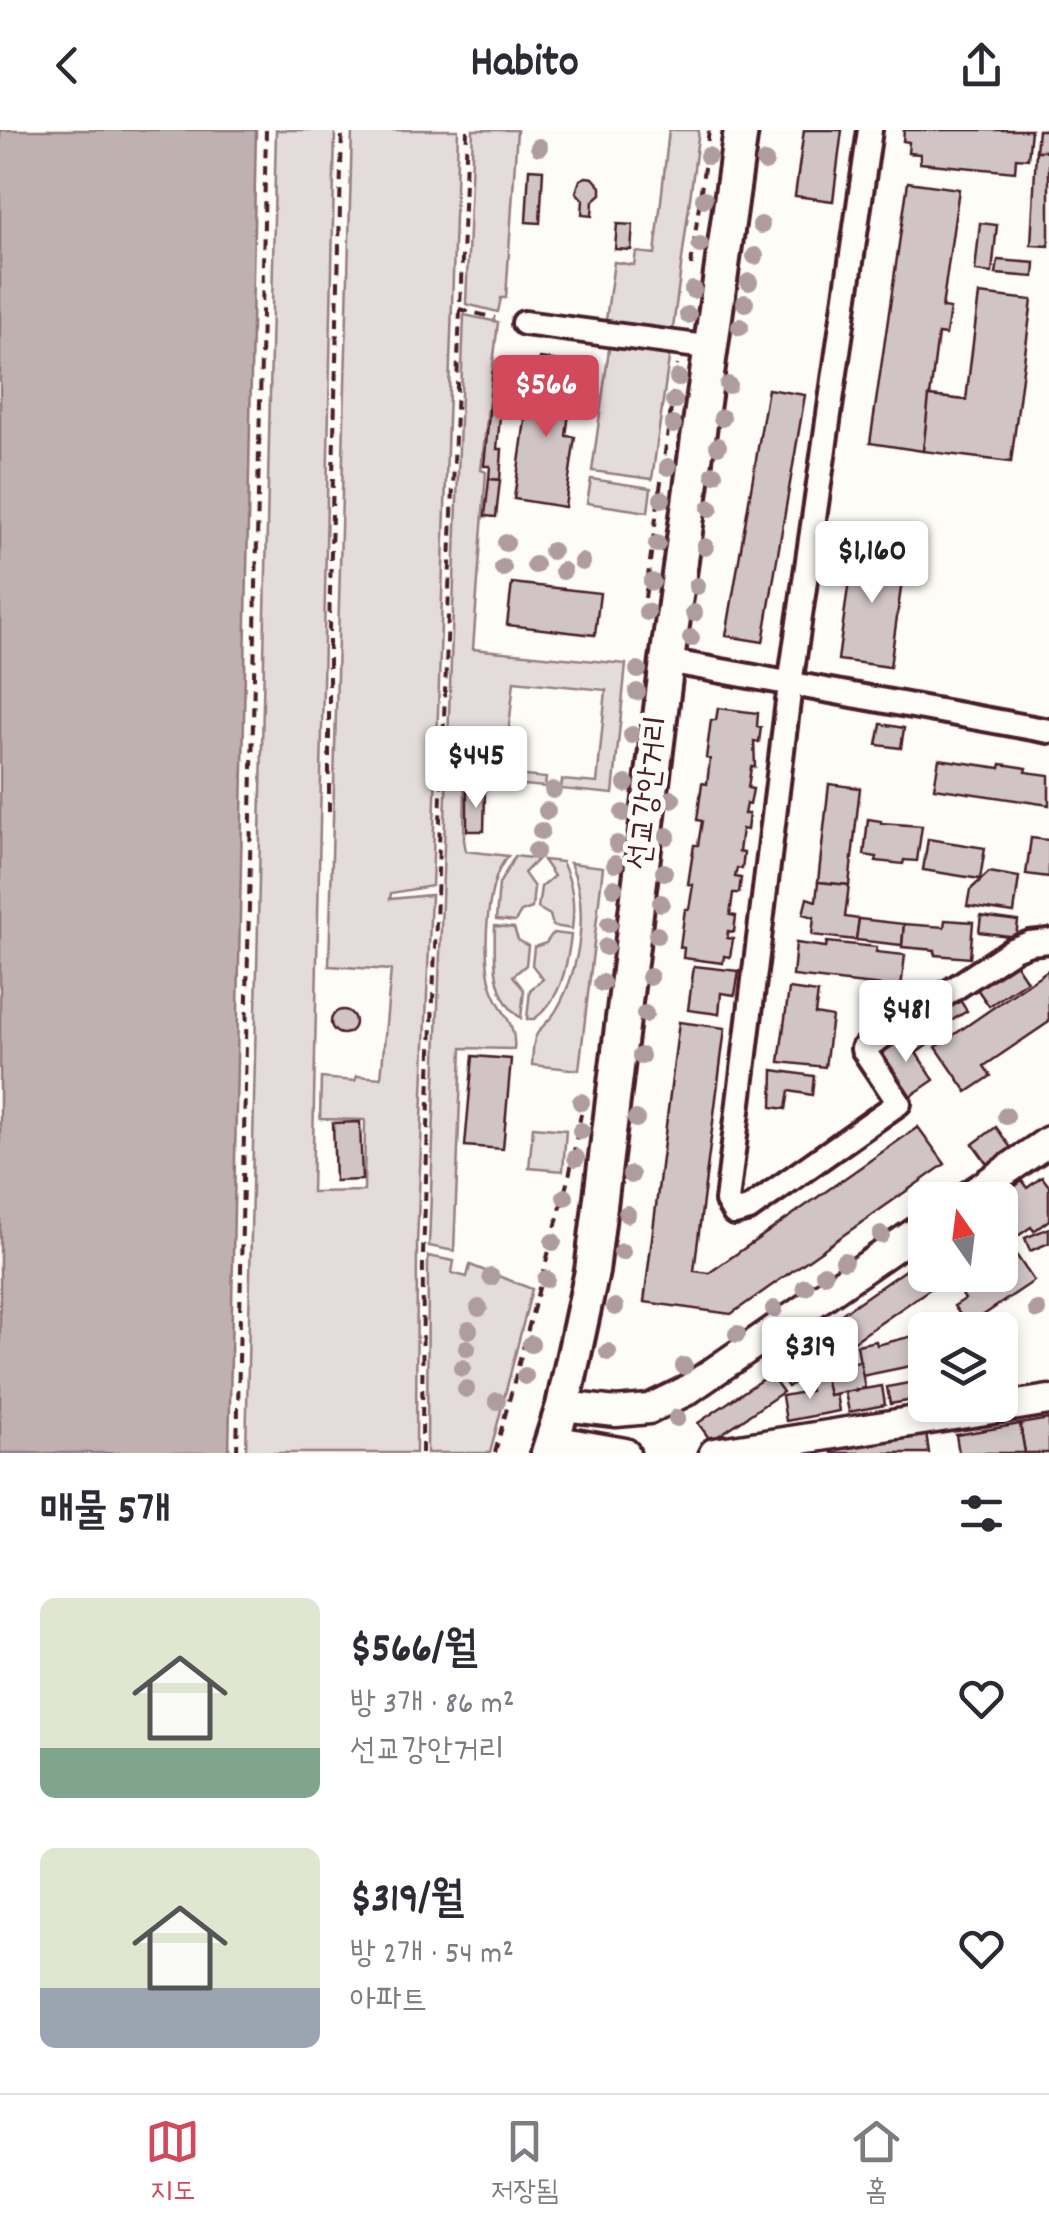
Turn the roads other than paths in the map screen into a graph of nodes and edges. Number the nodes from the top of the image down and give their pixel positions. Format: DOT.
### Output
graph roads {
  1 [pos="741,130"];
  2 [pos="870,130"];
  3 [pos="524,322"];
  4 [pos="697,346"];
  5 [pos="666,661"];
  6 [pos="790,685"];
  7 [pos="1049,731"];
  8 [pos="1049,941"];
  9 [pos="1049,1140"];
  10 [pos="989,1182"];
  11 [pos="908,1238"];
  12 [pos="1049,1400"];
  13 [pos="564,1406"];
  14 [pos="550,1447"];
  15 [pos="625,1453"];
  16 [pos="714,1453"];
  1 -- 4 [label="main road, 선교강안거리"];
  2 -- 6 [label="street"];
  3 -- 4 [label="street"];
  4 -- 5 [label="main road, 선교강안거리"];
  5 -- 6 [label="street"];
  5 -- 13 [label="main road, 선교강안거리"];
  6 -- 7 [label="street"];
  6 -- 8 [label="street"];
  9 -- 10 [label="street"];
  11 -- 13 [label="street"];
  12 -- 16 [label="street"];
  13 -- 14 [label="main road, 선교강안거리"];
  14 -- 15 [label="street"];
}
